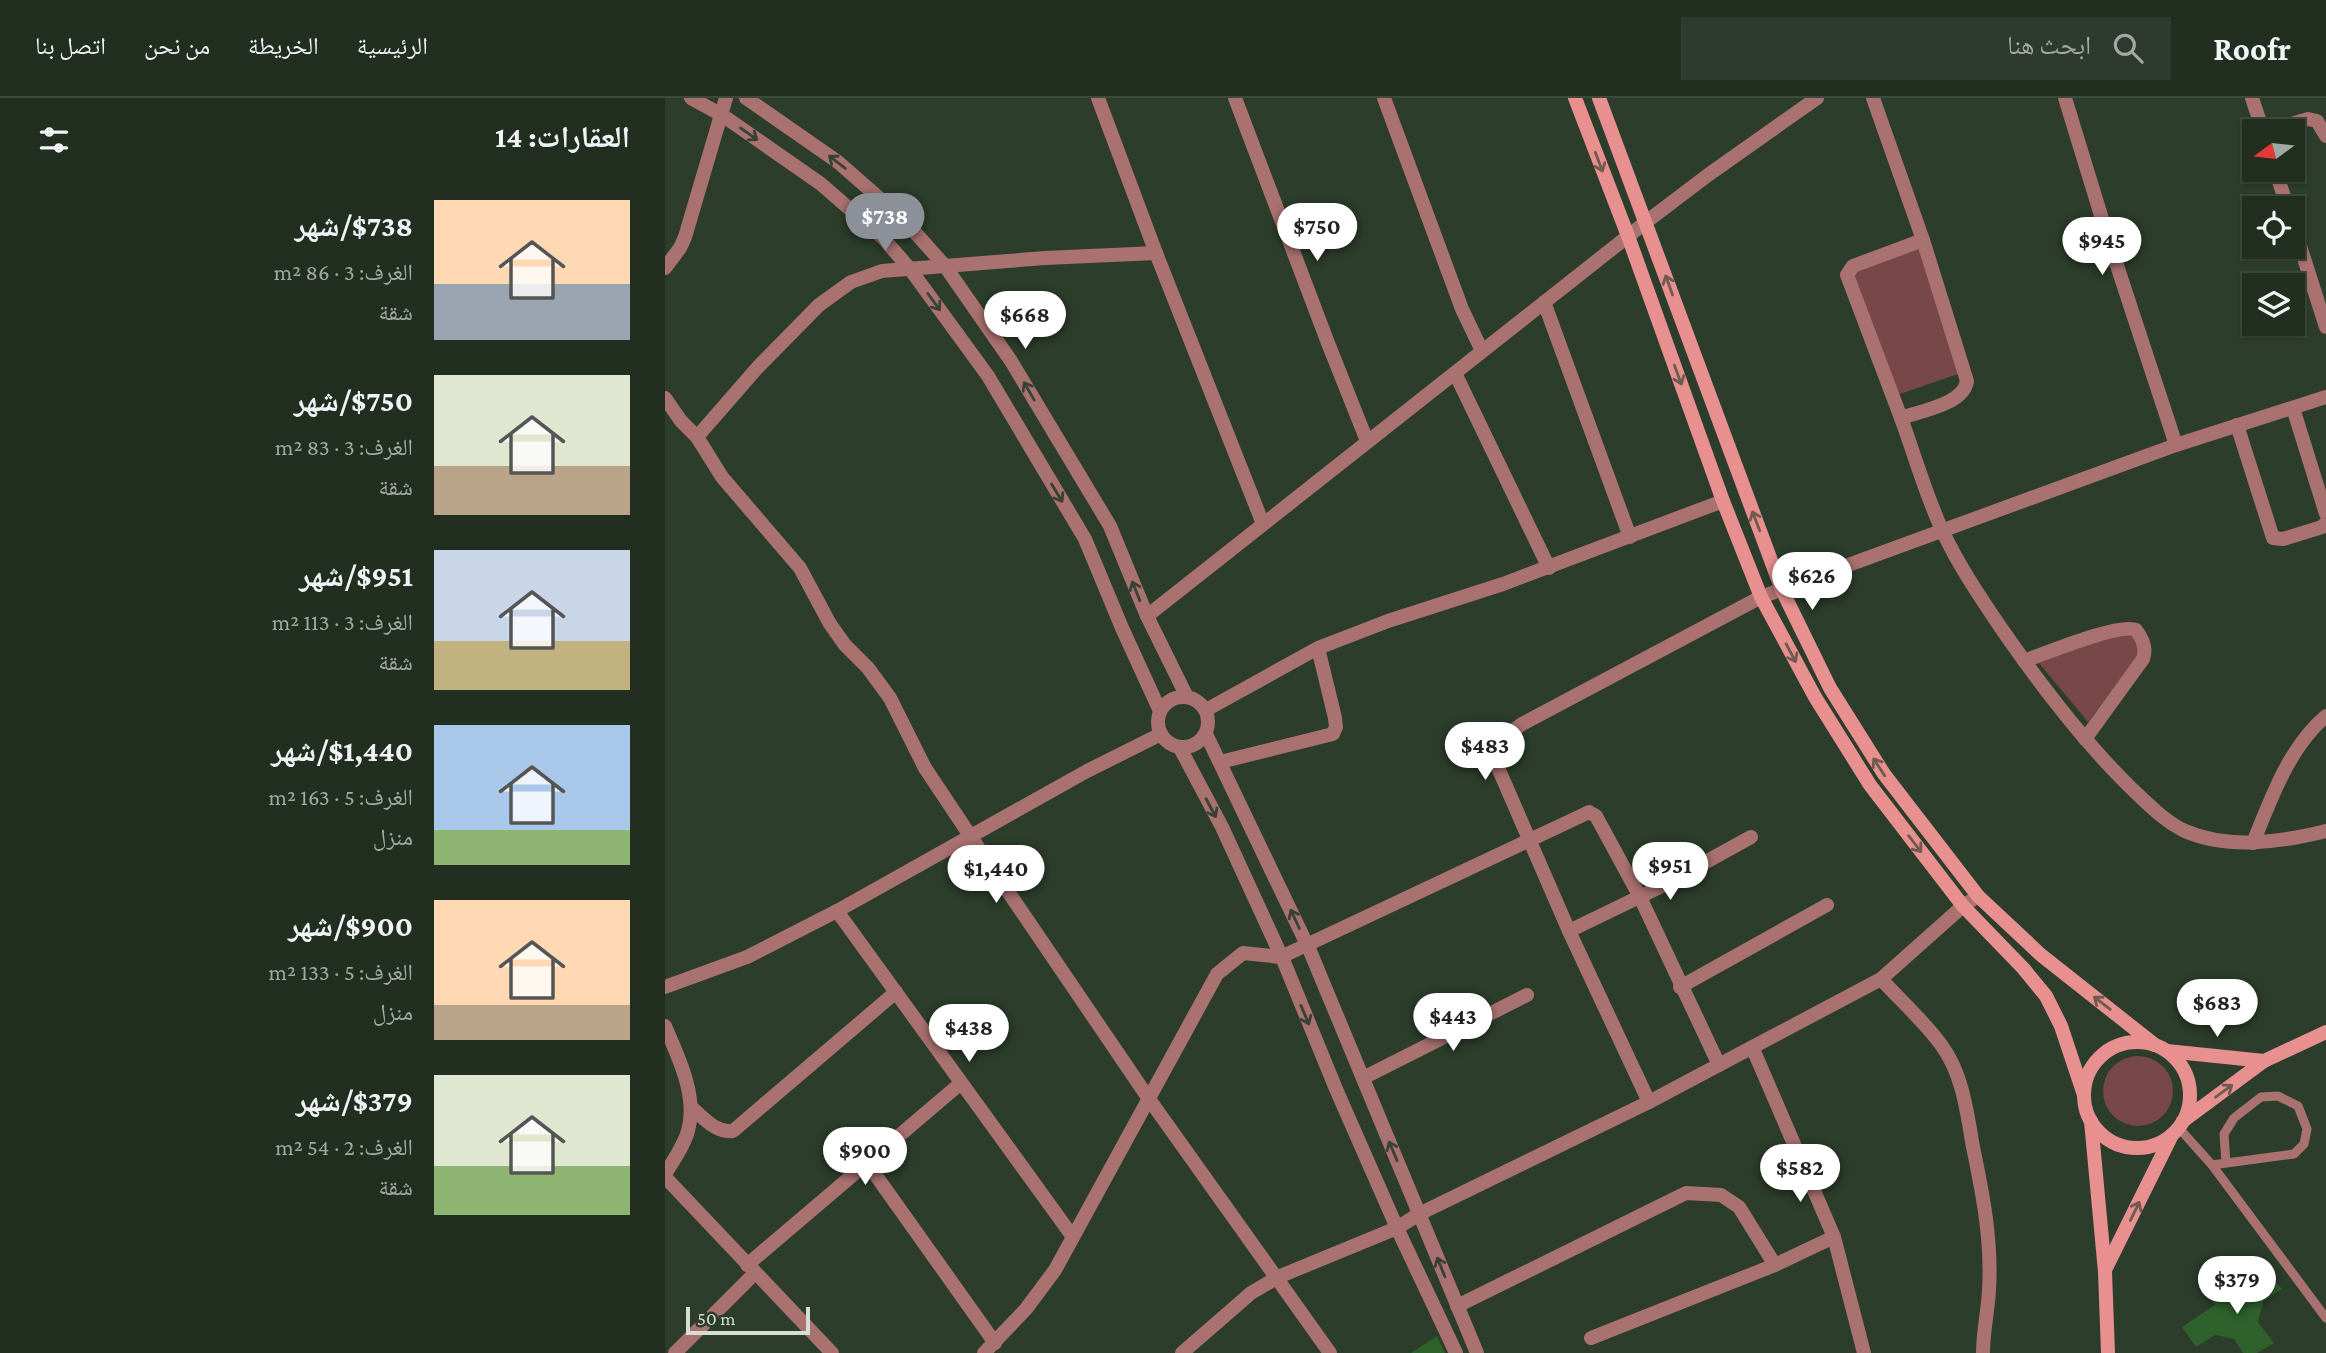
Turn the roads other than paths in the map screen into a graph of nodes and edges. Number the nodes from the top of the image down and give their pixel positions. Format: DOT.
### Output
graph roads {
  1 [pos="691,98"];
  2 [pos="726,98"];
  3 [pos="746,98"];
  4 [pos="1098,98"];
  5 [pos="1235,98"];
  6 [pos="1384,98"];
  7 [pos="1575,98"];
  8 [pos="1599,98"];
  9 [pos="1817,98"];
  10 [pos="1873,98"];
  11 [pos="2065,98"];
  12 [pos="2252,98"];
  13 [pos="722,115"];
  14 [pos="2260,119"];
  15 [pos="2305,120"];
  16 [pos="2326,136"];
  17 [pos="1646,222"];
  18 [pos="1628,236"];
  19 [pos="1923,240"];
  20 [pos="1156,253"];
  21 [pos="2304,259"];
  22 [pos="668,265"];
  23 [pos="945,266"];
  24 [pos="910,269"];
  25 [pos="665,284"];
  26 [pos="1544,302"];
  27 [pos="2326,327"];
  28 [pos="1482,351"];
  29 [pos="1455,373"];
  30 [pos="2326,397"];
  31 [pos="665,398"];
  32 [pos="2293,408"];
  33 [pos="1901,418"];
  34 [pos="2237,425"];
  35 [pos="697,437"];
  36 [pos="1367,441"];
  37 [pos="2176,445"];
  38 [pos="1723,500"];
  39 [pos="2326,514"];
  40 [pos="2326,523"];
  41 [pos="1263,524"];
  42 [pos="1943,531"];
  43 [pos="1630,537"];
  44 [pos="1549,568"];
  45 [pos="1782,590"];
  46 [pos="1761,597"];
  47 [pos="1147,616"];
  48 [pos="1318,648"];
  49 [pos="2024,661"];
  50 [pos="1187,697"];
  51 [pos="1206,710"];
  52 [pos="1160,711"];
  53 [pos="2326,716"];
  54 [pos="1161,734"];
  55 [pos="1206,734"];
  56 [pos="2085,738"];
  57 [pos="1179,748"];
  58 [pos="1220,762"];
  59 [pos="2326,831"];
  60 [pos="1751,836"];
  61 [pos="971,837"];
  62 [pos="1530,841"];
  63 [pos="2253,843"];
  64 [pos="1978,896"];
  65 [pos="1640,897"];
  66 [pos="1827,905"];
  67 [pos="1963,906"];
  68 [pos="837,911"];
  69 [pos="1569,931"];
  70 [pos="1307,945"];
  71 [pos="1281,957"];
  72 [pos="1881,979"];
  73 [pos="1680,986"];
  74 [pos="665,987"];
  75 [pos="896,992"];
  76 [pos="1527,995"];
  77 [pos="665,1026"];
  78 [pos="2326,1032"];
  79 [pos="2161,1048"];
  80 [pos="1753,1049"];
  81 [pos="2264,1061"];
  82 [pos="1719,1065"];
  83 [pos="1363,1078"];
  84 [pos="961,1083"];
  85 [pos="2084,1094"];
  86 [pos="1149,1099"];
  87 [pos="1649,1102"];
  88 [pos="691,1107"];
  89 [pos="2091,1121"];
  90 [pos="2178,1127"];
  91 [pos="867,1163"];
  92 [pos="2226,1163"];
  93 [pos="2212,1166"];
  94 [pos="665,1176"];
  95 [pos="1419,1214"];
  96 [pos="1397,1227"];
  97 [pos="1073,1237"];
  98 [pos="1834,1237"];
  99 [pos="1775,1265"];
  100 [pos="751,1269"];
  101 [pos="2105,1272"];
  102 [pos="1278,1278"];
  103 [pos="1457,1306"];
  104 [pos="2326,1318"];
  105 [pos="1591,1338"];
  106 [pos="989,1348"];
  107 [pos="675,1353"];
  108 [pos="832,1353"];
  109 [pos="1182,1353"];
  110 [pos="1330,1353"];
  111 [pos="1456,1353"];
  112 [pos="1477,1353"];
  113 [pos="1864,1353"];
  114 [pos="1983,1353"];
  115 [pos="2108,1353"];
  1 -- 13 [label="street"];
  2 -- 13 [label="street"];
  23 -- 3 [label="street, one-way"];
  4 -- 20 [label="street"];
  5 -- 36 [label="street"];
  6 -- 28 [label="street"];
  7 -- 18 [label="street, one-way"];
  8 -- 17 [label="street"];
  9 -- 17 [label="street"];
  10 -- 19 [label="street"];
  11 -- 37 [label="street"];
  12 -- 14 [label="street"];
  13 -- 22 [label="street"];
  13 -- 24 [label="street, one-way"];
  15 -- 16 [label="street"];
  17 -- 18 [label="street"];
  45 -- 17 [label="street, one-way"];
  18 -- 26 [label="street"];
  18 -- 38 [label="street, one-way"];
  19 -- 33 [label="street"];
  19 -- 33 [label="street"];
  20 -- 23 [label="street"];
  20 -- 41 [label="street"];
  21 -- 27 [label="street"];
  22 -- 25 [label="street"];
  23 -- 24 [label="street"];
  47 -- 23 [label="street, one-way"];
  24 -- 35 [label="street"];
  24 -- 52 [label="street, one-way"];
  26 -- 28 [label="street"];
  26 -- 43 [label="street"];
  28 -- 29 [label="street"];
  29 -- 36 [label="street"];
  29 -- 44 [label="street"];
  30 -- 32 [label="street"];
  31 -- 35 [label="street"];
  32 -- 34 [label="street"];
  32 -- 39 [label="street"];
  33 -- 42 [label="street"];
  34 -- 37 [label="street"];
  34 -- 40 [label="street"];
  35 -- 61 [label="street"];
  36 -- 41 [label="street"];
  37 -- 42 [label="street"];
  38 -- 43 [label="street"];
  38 -- 46 [label="street"];
  41 -- 47 [label="street"];
  42 -- 45 [label="street"];
  42 -- 49 [label="street"];
  43 -- 44 [label="street"];
  44 -- 48 [label="street"];
  45 -- 46 [label="street"];
  64 -- 45 [label="street, one-way"];
  46 -- 62 [label="street"];
  46 -- 67 [label="street, one-way"];
  47 -- 50 [label="street"];
  48 -- 51 [label="street"];
  48 -- 58 [label="street"];
  49 -- 56 [label="street"];
  49 -- 56 [label="street"];
  50 -- 51 [label="street"];
  50 -- 52 [label="street"];
  51 -- 55 [label="street"];
  52 -- 54 [label="street"];
  53 -- 63 [label="street"];
  54 -- 57 [label="street"];
  54 -- 61 [label="street"];
  55 -- 57 [label="street"];
  55 -- 58 [label="street"];
  56 -- 63 [label="street"];
  57 -- 71 [label="street, one-way"];
  70 -- 58 [label="street, one-way"];
  59 -- 63 [label="street"];
  60 -- 65 [label="street"];
  61 -- 68 [label="street"];
  61 -- 86 [label="street"];
  62 -- 65 [label="street"];
  62 -- 69 [label="street"];
  62 -- 70 [label="street"];
  64 -- 67 [label="street"];
  79 -- 64 [label="street, one-way"];
  65 -- 69 [label="street"];
  65 -- 73 [label="street"];
  66 -- 73 [label="street"];
  67 -- 72 [label="street"];
  67 -- 85 [label="street"];
  68 -- 74 [label="street"];
  68 -- 75 [label="street"];
  69 -- 87 [label="street"];
  70 -- 71 [label="street"];
  70 -- 83 [label="street"];
  71 -- 86 [label="street"];
  71 -- 96 [label="street, one-way"];
  72 -- 80 [label="street"];
  72 -- 114 [label="street"];
  73 -- 82 [label="street"];
  75 -- 84 [label="street"];
  75 -- 88 [label="street"];
  76 -- 83 [label="street"];
  77 -- 88 [label="street"];
  78 -- 81 [label="street"];
  79 -- 81 [label="street"];
  79 -- 85 [label="street"];
  79 -- 90 [label="street"];
  80 -- 82 [label="street"];
  80 -- 98 [label="street"];
  90 -- 81 [label="street, one-way"];
  82 -- 87 [label="street"];
  95 -- 83 [label="street, one-way"];
  84 -- 91 [label="street"];
  84 -- 97 [label="street"];
  85 -- 89 [label="street"];
  86 -- 97 [label="street"];
  86 -- 102 [label="street"];
  87 -- 95 [label="street"];
  88 -- 94 [label="street"];
  89 -- 90 [label="street"];
  89 -- 101 [label="street"];
  90 -- 93 [label="lane"];
  101 -- 90 [label="street, one-way"];
  91 -- 100 [label="street"];
  91 -- 106 [label="street"];
  92 -- 92 [label="lane"];
  92 -- 93 [label="lane"];
  93 -- 104 [label="lane"];
  94 -- 100 [label="street"];
  95 -- 96 [label="street"];
  103 -- 95 [label="street, one-way"];
  96 -- 102 [label="street"];
  96 -- 111 [label="street"];
  97 -- 106 [label="street"];
  98 -- 99 [label="street"];
  98 -- 113 [label="street"];
  99 -- 103 [label="street"];
  99 -- 105 [label="street"];
  100 -- 107 [label="street"];
  100 -- 108 [label="street"];
  101 -- 115 [label="street"];
  102 -- 109 [label="street"];
  102 -- 110 [label="street"];
  103 -- 112 [label="street"];
}
